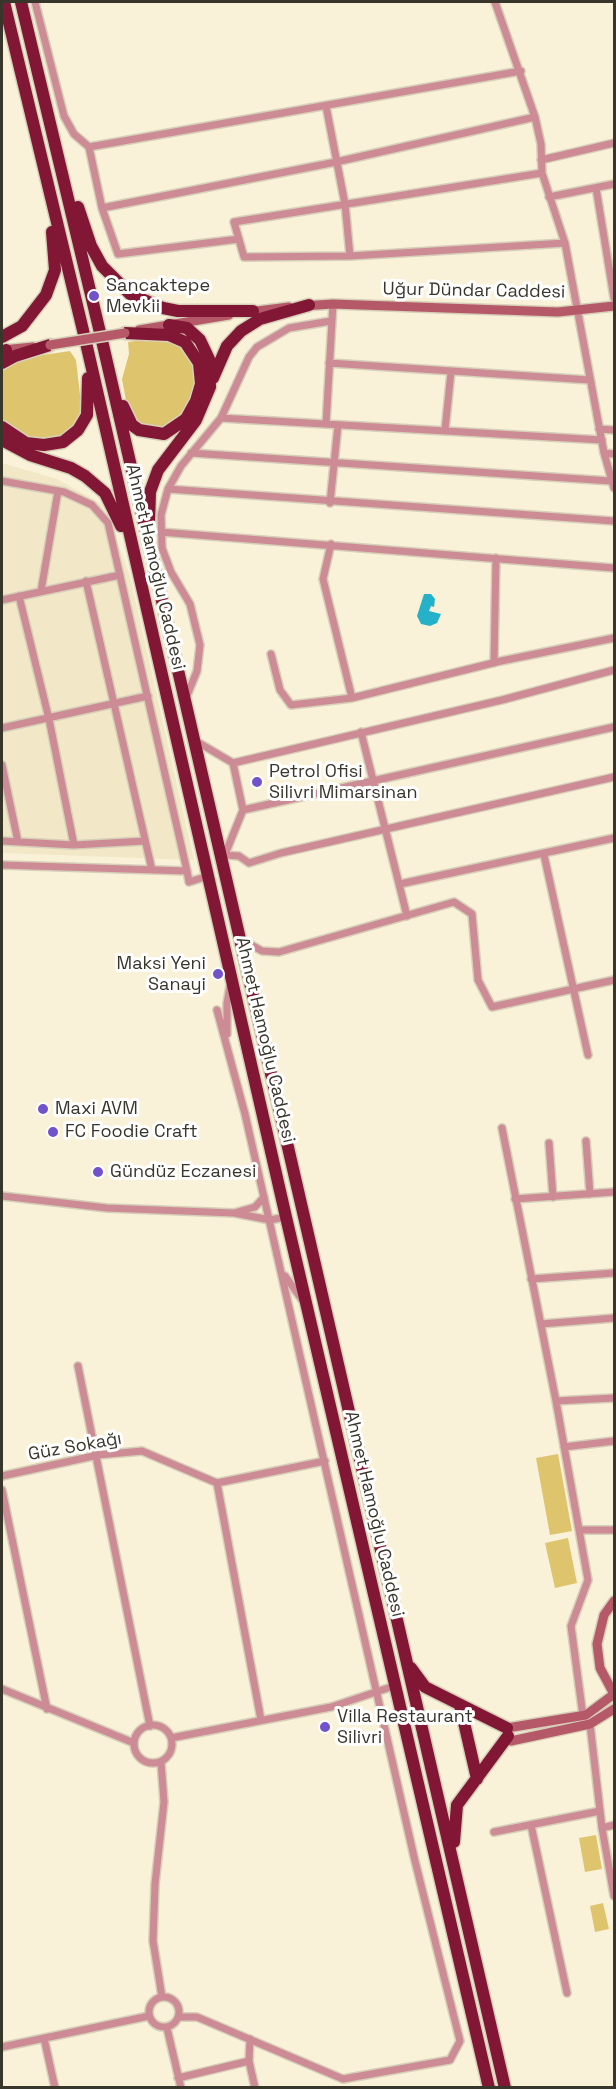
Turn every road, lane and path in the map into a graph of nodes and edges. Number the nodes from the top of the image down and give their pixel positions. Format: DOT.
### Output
graph roads {
  1 [pos="4,2"];
  2 [pos="21,2"];
  3 [pos="35,2"];
  4 [pos="495,2"];
  5 [pos="521,71"];
  6 [pos="326,106"];
  7 [pos="536,117"];
  8 [pos="615,143"];
  9 [pos="89,147"];
  10 [pos="60,160"];
  11 [pos="541,160"];
  12 [pos="336,162"];
  13 [pos="44,165"];
  14 [pos="542,173"];
  15 [pos="615,184"];
  16 [pos="596,188"];
  17 [pos="549,197"];
  18 [pos="345,204"];
  19 [pos="102,208"];
  20 [pos="238,239"];
  21 [pos="565,243"];
  22 [pos="606,243"];
  23 [pos="615,243"];
  24 [pos="350,256"];
  25 [pos="615,298"];
  26 [pos="333,304"];
  27 [pos="309,305"];
  28 [pos="615,306"];
  29 [pos="578,310"];
  30 [pos="253,311"];
  31 [pos="331,321"];
  32 [pos="169,325"];
  33 [pos="125,333"];
  34 [pos="2,337"];
  35 [pos="50,345"];
  36 [pos="103,345"];
  37 [pos="87,347"];
  38 [pos="3,350"];
  39 [pos="2,363"];
  40 [pos="329,363"];
  41 [pos="451,372"];
  42 [pos="590,380"];
  43 [pos="210,388"];
  44 [pos="221,418"];
  45 [pos="326,424"];
  46 [pos="338,425"];
  47 [pos="2,427"];
  48 [pos="599,429"];
  49 [pos="445,430"];
  50 [pos="615,430"];
  51 [pos="2,440"];
  52 [pos="602,440"];
  53 [pos="191,453"];
  54 [pos="604,453"];
  55 [pos="615,454"];
  56 [pos="334,462"];
  57 [pos="2,481"];
  58 [pos="613,484"];
  59 [pos="168,489"];
  60 [pos="57,490"];
  61 [pos="330,503"];
  62 [pos="615,521"];
  63 [pos="160,532"];
  64 [pos="331,544"];
  65 [pos="496,558"];
  66 [pos="615,568"];
  67 [pos="136,569"];
  68 [pos="120,575"];
  69 [pos="155,578"];
  70 [pos="86,581"];
  71 [pos="41,591"];
  72 [pos="19,596"];
  73 [pos="2,600"];
  74 [pos="615,638"];
  75 [pos="271,654"];
  76 [pos="494,663"];
  77 [pos="615,670"];
  78 [pos="148,696"];
  79 [pos="352,698"];
  80 [pos="184,703"];
  81 [pos="114,705"];
  82 [pos="49,719"];
  83 [pos="615,727"];
  84 [pos="2,728"];
  85 [pos="361,732"];
  86 [pos="194,740"];
  87 [pos="233,763"];
  88 [pos="2,765"];
  89 [pos="615,777"];
  90 [pos="374,781"];
  91 [pos="243,810"];
  92 [pos="387,829"];
  93 [pos="615,838"];
  94 [pos="2,839"];
  95 [pos="145,840"];
  96 [pos="18,842"];
  97 [pos="74,845"];
  98 [pos="544,855"];
  99 [pos="223,859"];
  100 [pos="2,865"];
  101 [pos="152,870"];
  102 [pos="187,871"];
  103 [pos="208,876"];
  104 [pos="400,884"];
  105 [pos="407,916"];
  106 [pos="239,937"];
  107 [pos="232,978"];
  108 [pos="615,980"];
  109 [pos="573,989"];
  110 [pos="217,1011"];
  111 [pos="588,1055"];
  112 [pos="232,1062"];
  113 [pos="501,1128"];
  114 [pos="586,1141"];
  115 [pos="549,1143"];
  116 [pos="615,1192"];
  117 [pos="591,1194"];
  118 [pos="2,1196"];
  119 [pos="264,1197"];
  120 [pos="553,1197"];
  121 [pos="515,1199"];
  122 [pos="234,1213"];
  123 [pos="286,1217"];
  124 [pos="270,1220"];
  125 [pos="282,1272"];
  126 [pos="615,1273"];
  127 [pos="531,1279"];
  128 [pos="307,1306"];
  129 [pos="615,1318"];
  130 [pos="541,1324"];
  131 [pos="78,1366"];
  132 [pos="615,1398"];
  133 [pos="556,1401"];
  134 [pos="615,1441"];
  135 [pos="564,1447"];
  136 [pos="98,1455"];
  137 [pos="325,1461"];
  138 [pos="2,1476"];
  139 [pos="217,1483"];
  140 [pos="2,1490"];
  141 [pos="580,1530"];
  142 [pos="615,1530"];
  143 [pos="615,1601"];
  144 [pos="403,1648"];
  145 [pos="397,1685"];
  146 [pos="2,1689"];
  147 [pos="378,1692"];
  148 [pos="614,1694"];
  149 [pos="460,1705"];
  150 [pos="47,1708"];
  151 [pos="615,1709"];
  152 [pos="583,1716"];
  153 [pos="261,1720"];
  154 [pos="590,1724"];
  155 [pos="150,1726"];
  156 [pos="508,1732"];
  157 [pos="171,1738"];
  158 [pos="134,1743"];
  159 [pos="161,1762"];
  160 [pos="477,1779"];
  161 [pos="600,1811"];
  162 [pos="531,1825"];
  163 [pos="615,1825"];
  164 [pos="602,1828"];
  165 [pos="494,1832"];
  166 [pos="459,1885"];
  167 [pos="615,1896"];
  168 [pos="567,1993"];
  169 [pos="162,1997"];
  170 [pos="149,2016"];
  171 [pos="179,2017"];
  172 [pos="167,2028"];
  173 [pos="45,2038"];
  174 [pos="250,2039"];
  175 [pos="2,2047"];
  176 [pos="249,2061"];
  177 [pos="178,2078"];
  178 [pos="343,2079"];
  179 [pos="55,2088"];
  180 [pos="180,2088"];
  181 [pos="255,2088"];
  182 [pos="345,2088"];
  183 [pos="489,2088"];
  184 [pos="505,2088"];
  1 -- 13 [label="highway, Ahmet Hamoğlu Caddesi"];
  2 -- 10 [label="highway, Ahmet Hamoğlu Caddesi"];
  3 -- 9 [label="street"];
  4 -- 5 [label="street"];
  5 -- 6 [label="street"];
  5 -- 7 [label="street"];
  6 -- 9 [label="street"];
  6 -- 12 [label="street"];
  7 -- 11 [label="street"];
  7 -- 12 [label="street"];
  8 -- 11 [label="street"];
  9 -- 19 [label="street"];
  10 -- 30 [label="highway"];
  10 -- 36 [label="highway, Ahmet Hamoğlu Caddesi"];
  11 -- 14 [label="street"];
  12 -- 18 [label="street"];
  12 -- 19 [label="street"];
  13 -- 34 [label="highway"];
  13 -- 37 [label="highway, Ahmet Hamoğlu Caddesi"];
  14 -- 17 [label="street"];
  14 -- 18 [label="street"];
  15 -- 16 [label="street"];
  16 -- 17 [label="street"];
  16 -- 22 [label="street"];
  17 -- 21 [label="street"];
  18 -- 20 [label="street"];
  18 -- 24 [label="street"];
  19 -- 20 [label="street"];
  20 -- 24 [label="street"];
  21 -- 24 [label="street"];
  21 -- 29 [label="street"];
  22 -- 23 [label="street"];
  22 -- 25 [label="street"];
  26 -- 27 [label="street, Uğur Dündar Caddesi"];
  26 -- 29 [label="street, Uğur Dündar Caddesi"];
  26 -- 31 [label="street"];
  27 -- 30 [label="street, Uğur Dündar Caddesi"];
  27 -- 43 [label="highway"];
  28 -- 29 [label="street, Uğur Dündar Caddesi"];
  29 -- 42 [label="street"];
  30 -- 32 [label="street, Uğur Dündar Caddesi"];
  31 -- 40 [label="street"];
  31 -- 44 [label="street"];
  32 -- 33 [label="street, Uğur Dündar Caddesi"];
  32 -- 43 [label="highway"];
  33 -- 35 [label="street, Uğur Dündar Caddesi, bridge"];
  33 -- 36 [label="highway"];
  35 -- 38 [label="street, Uğur Dündar Caddesi"];
  35 -- 39 [label="highway"];
  36 -- 69 [label="highway, Ahmet Hamoğlu Caddesi"];
  37 -- 47 [label="highway"];
  37 -- 67 [label="highway, Ahmet Hamoğlu Caddesi"];
  40 -- 41 [label="street"];
  40 -- 45 [label="street"];
  41 -- 42 [label="street"];
  41 -- 49 [label="street"];
  42 -- 48 [label="street"];
  43 -- 69 [label="highway"];
  44 -- 45 [label="street"];
  44 -- 53 [label="street"];
  45 -- 46 [label="street"];
  46 -- 49 [label="street"];
  46 -- 56 [label="street"];
  48 -- 50 [label="street"];
  48 -- 52 [label="street"];
  49 -- 52 [label="street"];
  51 -- 67 [label="highway"];
  52 -- 54 [label="street"];
  53 -- 56 [label="street"];
  53 -- 59 [label="street"];
  54 -- 55 [label="street"];
  54 -- 58 [label="street"];
  56 -- 58 [label="street"];
  56 -- 61 [label="street"];
  57 -- 60 [label="street"];
  59 -- 61 [label="street"];
  59 -- 63 [label="street"];
  60 -- 68 [label="street"];
  60 -- 71 [label="street"];
  61 -- 62 [label="street"];
  63 -- 64 [label="street"];
  63 -- 80 [label="street"];
  64 -- 65 [label="street"];
  64 -- 79 [label="street"];
  65 -- 66 [label="street"];
  65 -- 76 [label="street"];
  67 -- 103 [label="highway, Ahmet Hamoğlu Caddesi"];
  68 -- 70 [label="street"];
  68 -- 78 [label="street"];
  69 -- 80 [label="highway, Ahmet Hamoğlu Caddesi"];
  70 -- 71 [label="street"];
  70 -- 81 [label="street"];
  71 -- 72 [label="street"];
  72 -- 73 [label="street"];
  72 -- 82 [label="street"];
  74 -- 76 [label="street"];
  75 -- 79 [label="street"];
  76 -- 79 [label="street"];
  77 -- 85 [label="street"];
  78 -- 81 [label="street"];
  78 -- 102 [label="street"];
  80 -- 86 [label="highway, Ahmet Hamoğlu Caddesi"];
  81 -- 82 [label="street"];
  81 -- 95 [label="street"];
  82 -- 84 [label="street"];
  82 -- 97 [label="street"];
  83 -- 90 [label="street"];
  85 -- 87 [label="street"];
  85 -- 90 [label="street"];
  86 -- 87 [label="street"];
  86 -- 99 [label="highway, Ahmet Hamoğlu Caddesi"];
  87 -- 91 [label="street"];
  88 -- 96 [label="street"];
  89 -- 92 [label="street"];
  90 -- 91 [label="street"];
  90 -- 92 [label="street"];
  91 -- 99 [label="street"];
  92 -- 99 [label="street"];
  92 -- 104 [label="street"];
  93 -- 98 [label="street"];
  94 -- 96 [label="street"];
  95 -- 97 [label="street"];
  95 -- 101 [label="street"];
  96 -- 97 [label="street"];
  98 -- 104 [label="street"];
  98 -- 109 [label="street"];
  99 -- 106 [label="highway, Ahmet Hamoğlu Caddesi"];
  100 -- 101 [label="street"];
  101 -- 102 [label="street"];
  102 -- 103 [label="street"];
  103 -- 107 [label="highway, Ahmet Hamoğlu Caddesi"];
  104 -- 105 [label="street"];
  105 -- 106 [label="street"];
  105 -- 109 [label="street"];
  106 -- 144 [label="highway, Ahmet Hamoğlu Caddesi"];
  107 -- 112 [label="street"];
  107 -- 123 [label="highway, Ahmet Hamoğlu Caddesi"];
  108 -- 109 [label="street"];
  109 -- 111 [label="street"];
  110 -- 112 [label="street"];
  112 -- 119 [label="street"];
  113 -- 121 [label="street"];
  114 -- 117 [label="street"];
  115 -- 120 [label="street"];
  116 -- 117 [label="street"];
  117 -- 120 [label="street"];
  118 -- 122 [label="street"];
  119 -- 122 [label="street"];
  119 -- 124 [label="street"];
  120 -- 121 [label="street"];
  121 -- 127 [label="street"];
  122 -- 124 [label="street"];
  123 -- 124 [label="street"];
  123 -- 128 [label="highway, Ahmet Hamoğlu Caddesi"];
  124 -- 125 [label="street"];
  125 -- 128 [label="street"];
  125 -- 137 [label="street"];
  126 -- 127 [label="street"];
  127 -- 130 [label="street"];
  128 -- 145 [label="highway, Ahmet Hamoğlu Caddesi"];
  129 -- 130 [label="street"];
  130 -- 133 [label="street"];
  131 -- 136 [label="street"];
  132 -- 133 [label="street"];
  133 -- 135 [label="street"];
  134 -- 135 [label="street"];
  135 -- 141 [label="street"];
  136 -- 138 [label="street, Güz Sokağı"];
  136 -- 139 [label="street, Güz Sokağı"];
  136 -- 155 [label="street"];
  137 -- 139 [label="street"];
  137 -- 147 [label="street"];
  139 -- 153 [label="street"];
  140 -- 150 [label="street"];
  141 -- 142 [label="street"];
  141 -- 152 [label="street"];
  143 -- 148 [label="street"];
  144 -- 149 [label="highway"];
  144 -- 166 [label="highway, Ahmet Hamoğlu Caddesi"];
  145 -- 147 [label="street"];
  145 -- 183 [label="highway, Ahmet Hamoğlu Caddesi"];
  146 -- 150 [label="street"];
  147 -- 153 [label="street"];
  147 -- 178 [label="street"];
  148 -- 152 [label="street"];
  149 -- 156 [label="highway"];
  149 -- 160 [label="highway"];
  150 -- 158 [label="street"];
  151 -- 154 [label="street"];
  152 -- 156 [label="street"];
  153 -- 157 [label="street"];
  154 -- 156 [label="street"];
  154 -- 161 [label="street"];
  155 -- 157 [label="street"];
  155 -- 158 [label="street"];
  156 -- 160 [label="highway"];
  157 -- 159 [label="street"];
  158 -- 159 [label="street"];
  159 -- 169 [label="street"];
  160 -- 166 [label="highway"];
  161 -- 162 [label="street"];
  161 -- 164 [label="street"];
  162 -- 165 [label="street"];
  162 -- 168 [label="street"];
  163 -- 164 [label="street"];
  164 -- 167 [label="street"];
  166 -- 184 [label="highway, Ahmet Hamoğlu Caddesi"];
  169 -- 170 [label="street"];
  169 -- 171 [label="street"];
  170 -- 172 [label="street"];
  170 -- 173 [label="street"];
  171 -- 172 [label="street"];
  171 -- 174 [label="street"];
  172 -- 177 [label="street"];
  173 -- 175 [label="street"];
  173 -- 179 [label="street"];
  174 -- 176 [label="street"];
  174 -- 178 [label="street"];
  176 -- 177 [label="street"];
  176 -- 181 [label="street"];
  177 -- 180 [label="street"];
  178 -- 182 [label="street"];
}
